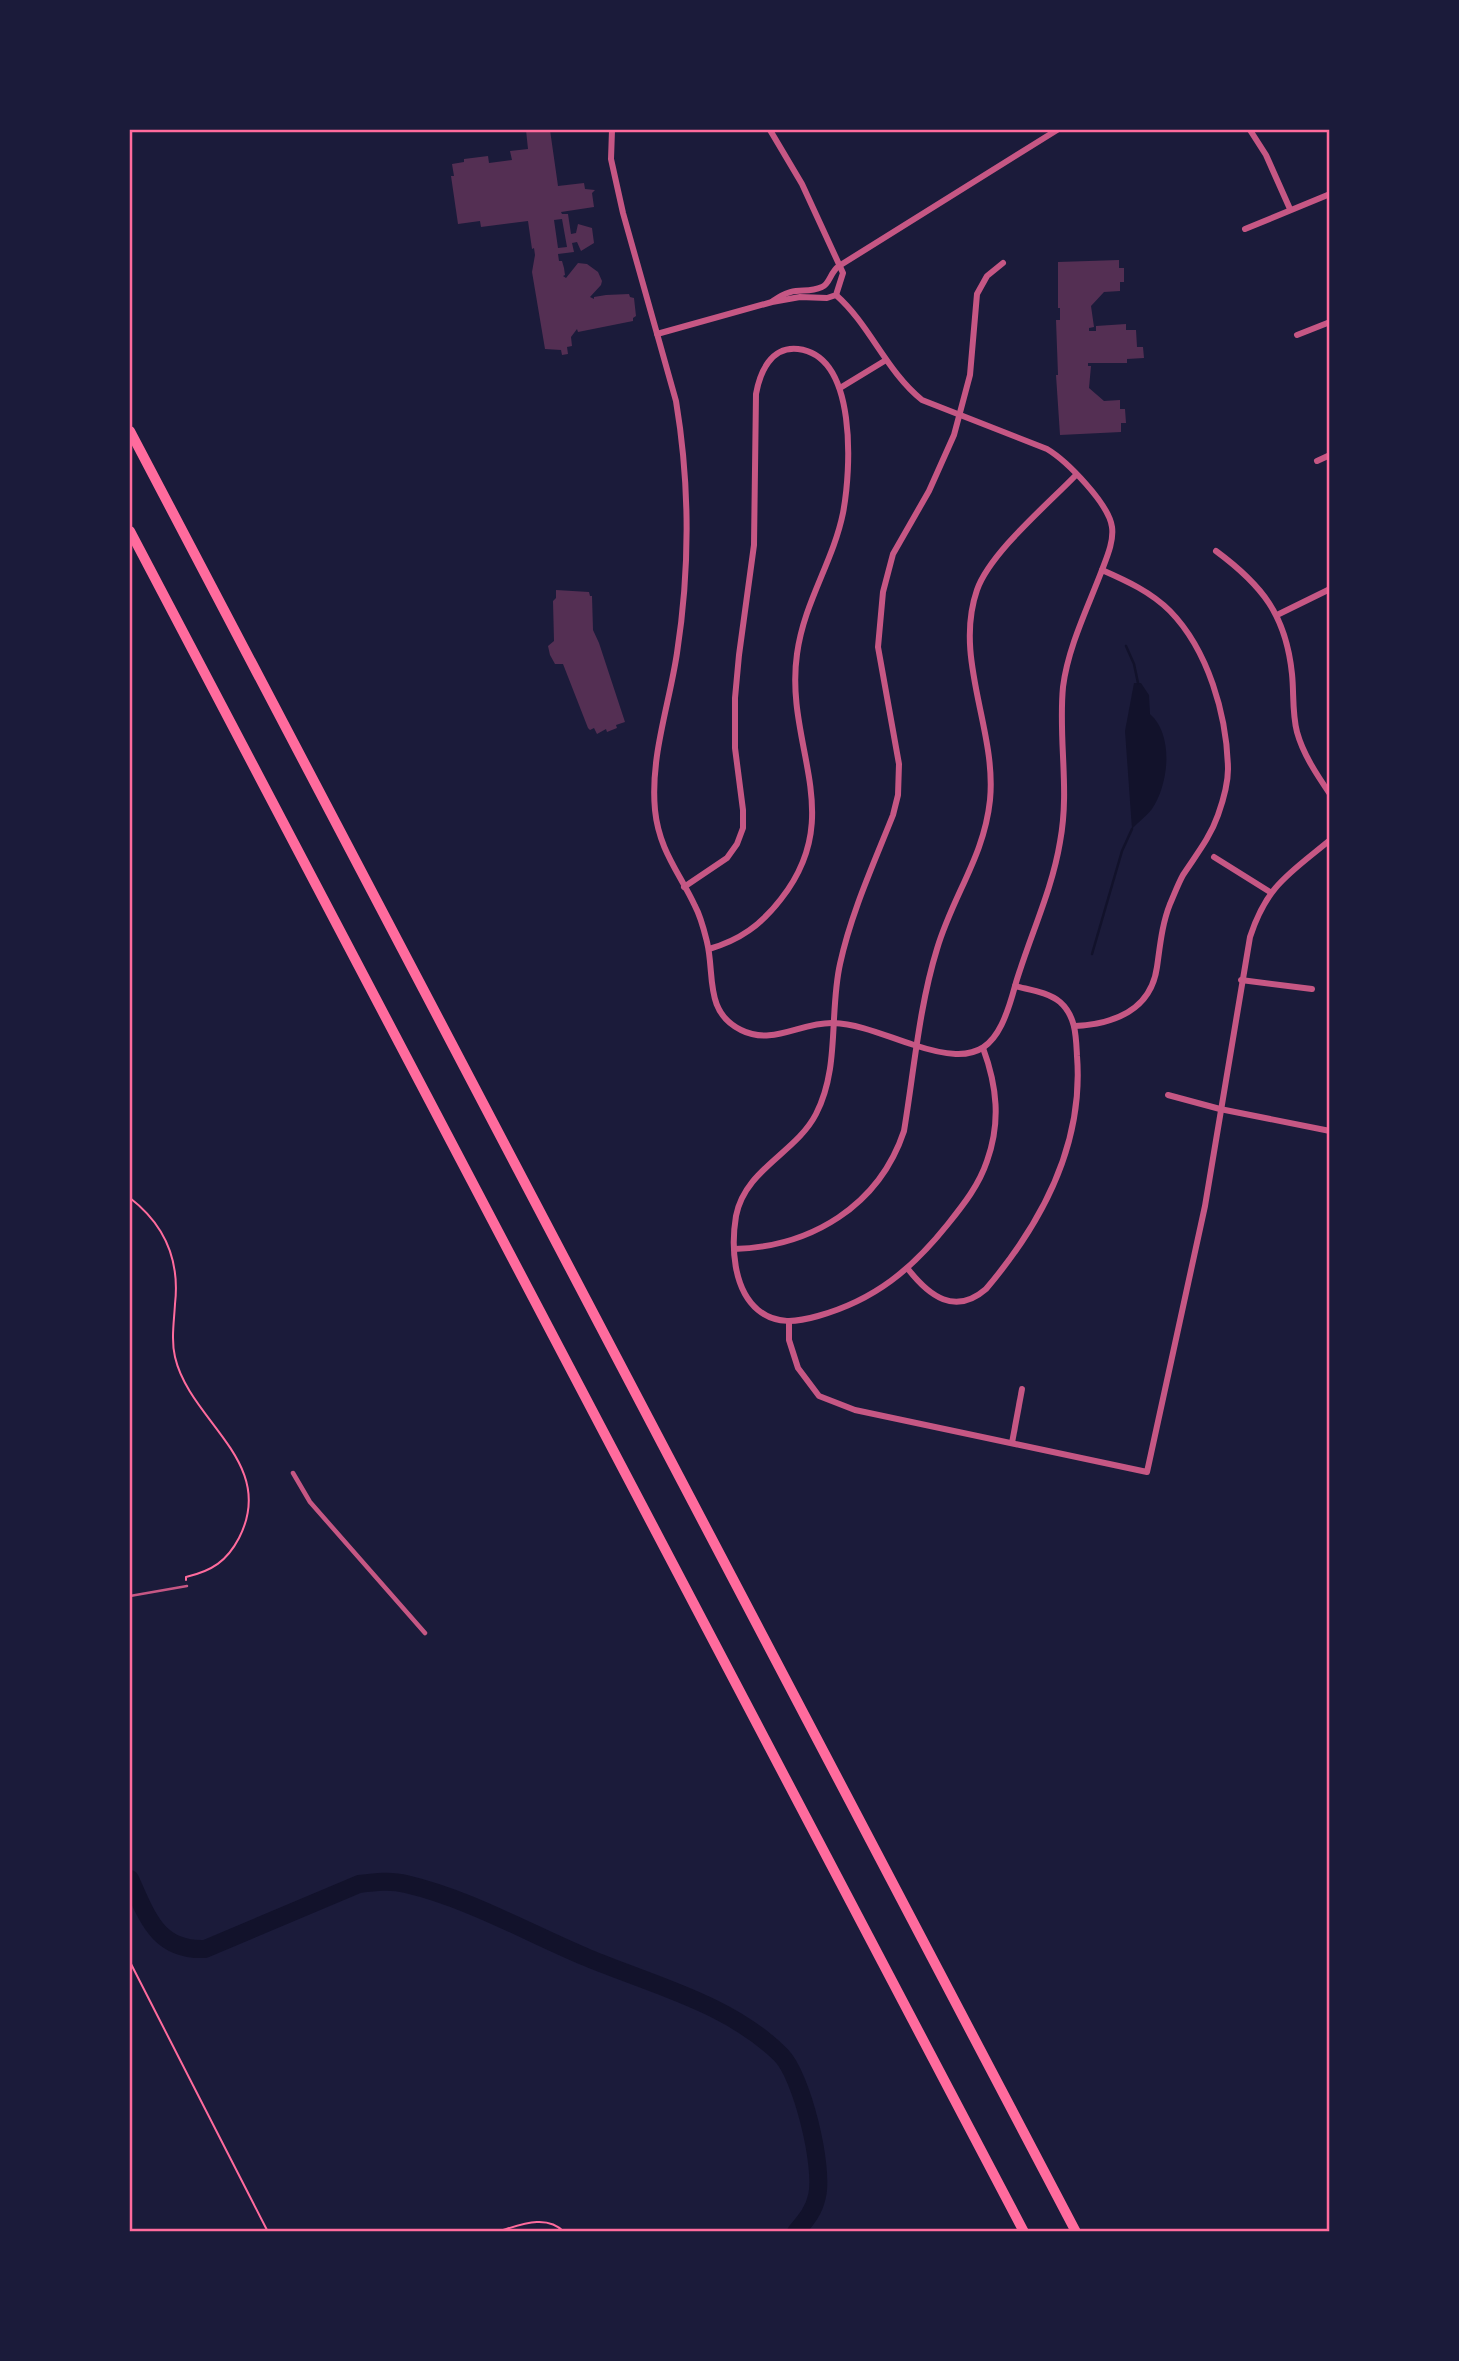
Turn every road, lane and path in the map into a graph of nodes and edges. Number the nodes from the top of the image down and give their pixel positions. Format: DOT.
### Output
graph roads {
  1 [pos="612,130"];
  2 [pos="770,130"];
  3 [pos="1057,130"];
  4 [pos="1250,130"];
  5 [pos="1329,194"];
  6 [pos="1290,209"];
  7 [pos="1245,229"];
  8 [pos="1003,263"];
  9 [pos="839,266"];
  10 [pos="836,295"];
  11 [pos="772,302"];
  12 [pos="1329,322"];
  13 [pos="657,334"];
  14 [pos="1297,335"];
  15 [pos="886,360"];
  16 [pos="840,388"];
  17 [pos="961,415"];
  18 [pos="130,431"];
  19 [pos="1329,455"];
  20 [pos="1317,461"];
  21 [pos="1076,475"];
  22 [pos="130,531"];
  23 [pos="1216,551"];
  24 [pos="1102,570"];
  25 [pos="1329,589"];
  26 [pos="1277,615"];
  27 [pos="1329,794"];
  28 [pos="1329,840"];
  29 [pos="1214,857"];
  30 [pos="684,887"];
  31 [pos="1270,892"];
  32 [pos="709,949"];
  33 [pos="1241,981"];
  34 [pos="1015,986"];
  35 [pos="1312,989"];
  36 [pos="833,1023"];
  37 [pos="1075,1026"];
  38 [pos="918,1046"];
  39 [pos="984,1048"];
  40 [pos="1168,1095"];
  41 [pos="1220,1109"];
  42 [pos="1329,1132"];
  43 [pos="130,1198"];
  44 [pos="734,1250"];
  45 [pos="908,1269"];
  46 [pos="789,1322"];
  47 [pos="1022,1389"];
  48 [pos="1012,1443"];
  49 [pos="293,1473"];
  50 [pos="186,1577"];
  51 [pos="187,1586"];
  52 [pos="130,1596"];
  53 [pos="425,1633"];
  54 [pos="130,1962"];
  55 [pos="268,2231"];
  56 [pos="496,2231"];
  57 [pos="564,2231"];
  58 [pos="1024,2231"];
  59 [pos="1076,2231"];
  1 -- 13 [label="street"];
  2 -- 9 [label="street"];
  3 -- 9 [label="street"];
  4 -- 6 [label="street"];
  5 -- 6 [label="street"];
  6 -- 7 [label="street"];
  8 -- 17 [label="street"];
  9 -- 10 [label="street"];
  9 -- 11 [label="street"];
  10 -- 11 [label="street"];
  10 -- 15 [label="street"];
  11 -- 13 [label="street"];
  12 -- 14 [label="street"];
  13 -- 30 [label="street"];
  15 -- 16 [label="street"];
  15 -- 17 [label="street"];
  16 -- 30 [label="street"];
  16 -- 32 [label="street"];
  17 -- 21 [label="street"];
  17 -- 36 [label="street"];
  18 -- 59 [label="highway"];
  19 -- 20 [label="street"];
  21 -- 24 [label="street"];
  21 -- 38 [label="street"];
  22 -- 58 [label="highway"];
  23 -- 26 [label="street"];
  24 -- 34 [label="street"];
  24 -- 37 [label="street"];
  25 -- 26 [label="street"];
  26 -- 27 [label="street"];
  28 -- 31 [label="street"];
  29 -- 31 [label="street"];
  30 -- 32 [label="street"];
  31 -- 33 [label="street"];
  32 -- 36 [label="street"];
  33 -- 35 [label="street"];
  33 -- 41 [label="street"];
  34 -- 37 [label="street"];
  34 -- 39 [label="street"];
  36 -- 38 [label="street"];
  36 -- 44 [label="street"];
  37 -- 45 [label="street"];
  38 -- 39 [label="street"];
  38 -- 44 [label="street"];
  39 -- 45 [label="street"];
  40 -- 41 [label="street"];
  41 -- 42 [label="street"];
  41 -- 48 [label="street"];
  43 -- 50 [label="path"];
  44 -- 46 [label="street"];
  45 -- 46 [label="street"];
  46 -- 48 [label="street"];
  47 -- 48 [label="street"];
  49 -- 53 [label="street"];
  51 -- 52 [label="lane"];
  54 -- 55 [label="path"];
  56 -- 57 [label="path"];
}
